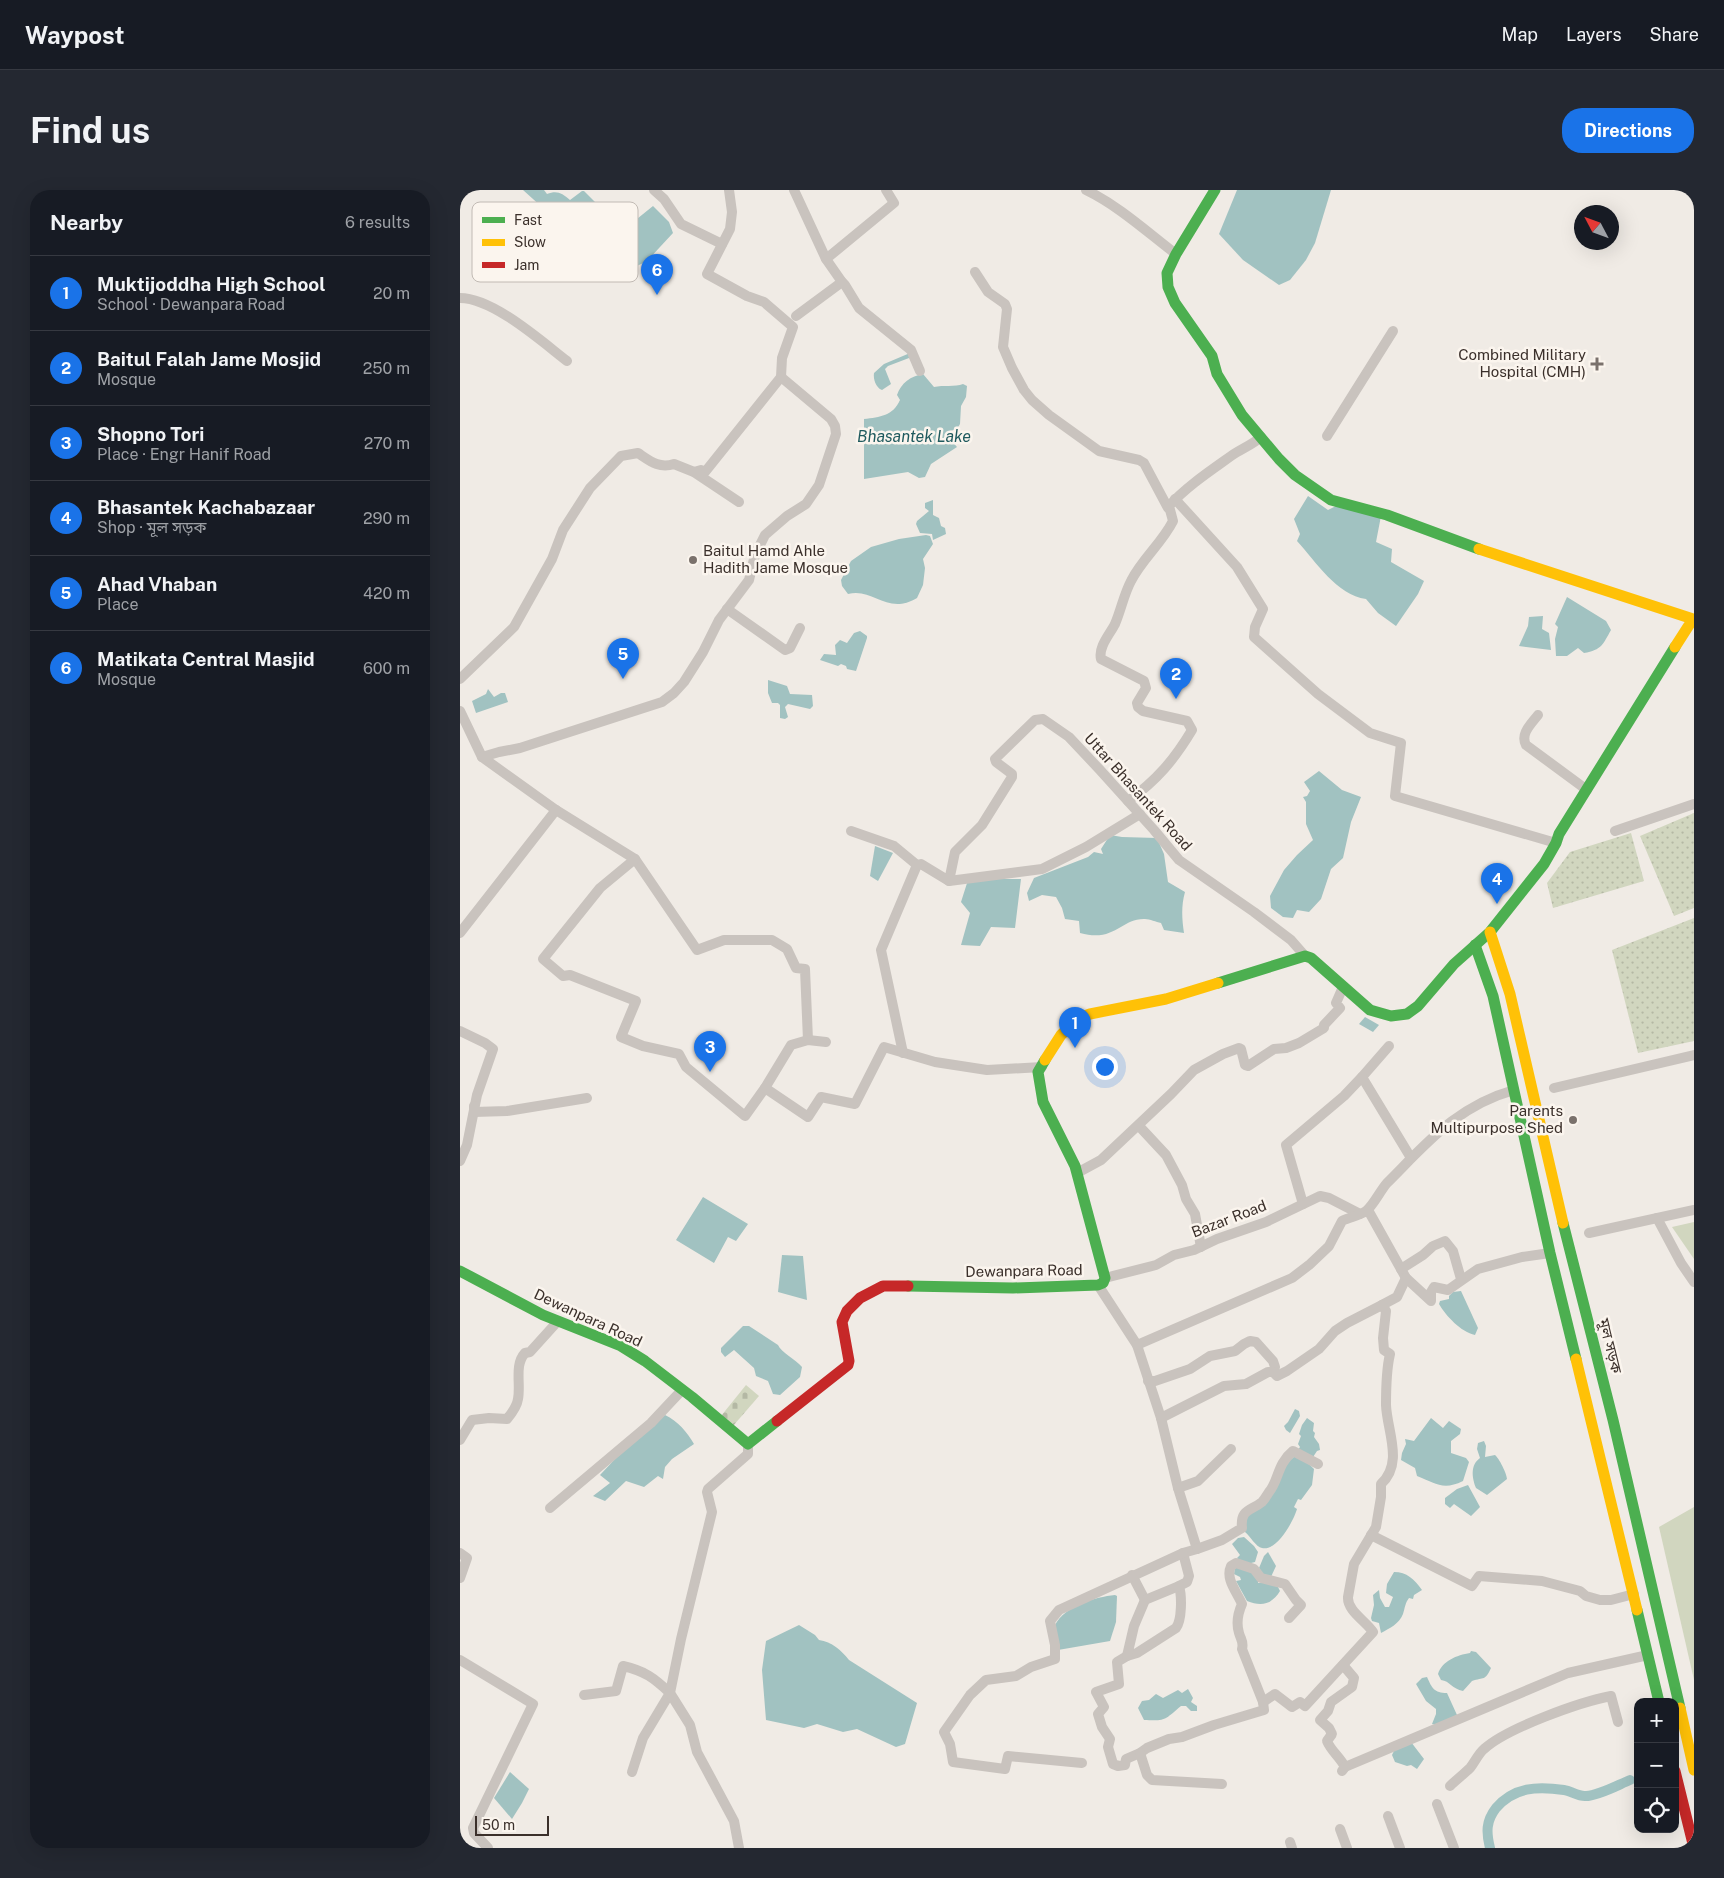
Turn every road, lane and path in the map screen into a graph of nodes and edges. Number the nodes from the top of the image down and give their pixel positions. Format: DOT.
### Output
graph roads {
  1 [pos="654,190"];
  2 [pos="729,190"];
  3 [pos="794,190"];
  4 [pos="886,190"];
  5 [pos="1086,190"];
  6 [pos="1215,190"];
  7 [pos="722,244"];
  8 [pos="1176,254"];
  9 [pos="826,258"];
  10 [pos="975,272"];
  11 [pos="842,282"];
  12 [pos="460,298"];
  13 [pos="796,316"];
  14 [pos="1393,331"];
  15 [pos="567,361"];
  16 [pos="920,371"];
  17 [pos="781,377"];
  18 [pos="1327,436"];
  19 [pos="1261,437"];
  20 [pos="694,472"];
  21 [pos="740,502"];
  22 [pos="1172,504"];
  23 [pos="727,609"];
  24 [pos="1694,619"];
  25 [pos="800,628"];
  26 [pos="460,679"];
  27 [pos="460,711"];
  28 [pos="1538,715"];
  29 [pos="482,757"];
  30 [pos="1587,790"];
  31 [pos="1128,801"];
  32 [pos="1694,804"];
  33 [pos="556,810"];
  34 [pos="1140,814"];
  35 [pos="851,831"];
  36 [pos="1615,832"];
  37 [pos="1556,843"];
  38 [pos="635,859"];
  39 [pos="917,865"];
  40 [pos="949,881"];
  41 [pos="1490,932"];
  42 [pos="460,933"];
  43 [pos="1476,945"];
  44 [pos="1305,956"];
  45 [pos="1343,987"];
  46 [pos="460,1031"];
  47 [pos="808,1040"];
  48 [pos="826,1042"];
  49 [pos="1389,1046"];
  50 [pos="903,1053"];
  51 [pos="1694,1056"];
  52 [pos="1042,1067"];
  53 [pos="1362,1077"];
  54 [pos="765,1088"];
  55 [pos="1554,1088"];
  56 [pos="1514,1090"];
  57 [pos="587,1098"];
  58 [pos="474,1105"];
  59 [pos="1138,1126"];
  60 [pos="1411,1158"];
  61 [pos="460,1161"];
  62 [pos="1077,1173"];
  63 [pos="1303,1204"];
  64 [pos="1560,1207"];
  65 [pos="1694,1210"];
  66 [pos="1364,1212"];
  67 [pos="1543,1212"];
  68 [pos="1657,1218"];
  69 [pos="1589,1232"];
  70 [pos="1201,1247"];
  71 [pos="1550,1253"];
  72 [pos="1401,1268"];
  73 [pos="460,1271"];
  74 [pos="1406,1278"];
  75 [pos="1461,1280"];
  76 [pos="1102,1281"];
  77 [pos="1694,1282"];
  78 [pos="1382,1305"];
  79 [pos="558,1321"];
  80 [pos="1137,1345"];
  81 [pos="1273,1372"];
  82 [pos="1148,1381"];
  83 [pos="682,1390"];
  84 [pos="1161,1418"];
  85 [pos="460,1440"];
  86 [pos="748,1444"];
  87 [pos="1232,1449"];
  88 [pos="1318,1464"];
  89 [pos="1178,1488"];
  90 [pos="550,1508"];
  91 [pos="1371,1535"];
  92 [pos="1197,1549"];
  93 [pos="1183,1553"];
  94 [pos="460,1554"];
  95 [pos="1132,1575"];
  96 [pos="460,1578"];
  97 [pos="1179,1586"];
  98 [pos="1634,1594"];
  99 [pos="1145,1600"];
  100 [pos="1289,1618"];
  101 [pos="1648,1655"];
  102 [pos="1127,1656"];
  103 [pos="460,1660"];
  104 [pos="1343,1665"];
  105 [pos="670,1693"];
  106 [pos="584,1695"];
  107 [pos="1658,1698"];
  108 [pos="1263,1702"];
  109 [pos="1618,1722"];
  110 [pos="1688,1746"];
  111 [pos="1679,1749"];
  112 [pos="1140,1753"];
  113 [pos="1082,1763"];
  114 [pos="1694,1770"];
  115 [pos="632,1772"];
  116 [pos="1222,1784"];
  117 [pos="1450,1786"];
  118 [pos="1679,1786"];
  119 [pos="1437,1804"];
  120 [pos="1388,1816"];
  121 [pos="1340,1829"];
  122 [pos="488,1848"];
  123 [pos="739,1848"];
  124 [pos="1347,1848"];
  125 [pos="1400,1848"];
  126 [pos="1454,1848"];
  127 [pos="1694,1848"];
  1 -- 7 [label="street"];
  2 -- 7 [label="street"];
  3 -- 9 [label="street"];
  4 -- 9 [label="street"];
  5 -- 8 [label="street"];
  6 -- 8 [label="street"];
  7 -- 17 [label="street"];
  8 -- 19 [label="street"];
  9 -- 11 [label="street"];
  10 -- 22 [label="street"];
  11 -- 13 [label="street"];
  11 -- 16 [label="street"];
  12 -- 15 [label="street"];
  14 -- 18 [label="street"];
  17 -- 20 [label="street"];
  17 -- 23 [label="street"];
  19 -- 22 [label="street"];
  19 -- 24 [label="street"];
  20 -- 21 [label="street"];
  20 -- 26 [label="street"];
  22 -- 31 [label="street"];
  22 -- 37 [label="street"];
  23 -- 25 [label="street"];
  23 -- 29 [label="street"];
  24 -- 30 [label="street"];
  27 -- 29 [label="street"];
  28 -- 30 [label="street"];
  29 -- 33 [label="street"];
  30 -- 37 [label="street"];
  31 -- 34 [label="street, Uttar Bhasantek Road"];
  31 -- 40 [label="street, Uttar Bhasantek Road"];
  32 -- 36 [label="street"];
  33 -- 38 [label="street"];
  33 -- 42 [label="street"];
  34 -- 40 [label="street"];
  34 -- 44 [label="street, Uttar Bhasantek Road"];
  35 -- 39 [label="street"];
  37 -- 41 [label="street"];
  38 -- 47 [label="street"];
  38 -- 54 [label="street"];
  39 -- 40 [label="street"];
  39 -- 50 [label="street"];
  41 -- 43 [label="street"];
  41 -- 64 [label="street, মূল সড়ক"];
  43 -- 45 [label="street"];
  43 -- 56 [label="street"];
  44 -- 45 [label="street"];
  44 -- 52 [label="street, Dewanpara Road"];
  45 -- 59 [label="street"];
  46 -- 58 [label="street"];
  47 -- 48 [label="street"];
  47 -- 54 [label="street"];
  49 -- 53 [label="street"];
  50 -- 52 [label="street"];
  50 -- 54 [label="street"];
  51 -- 55 [label="street"];
  52 -- 62 [label="street, Dewanpara Road"];
  53 -- 60 [label="street"];
  53 -- 63 [label="street"];
  56 -- 60 [label="street"];
  56 -- 67 [label="street"];
  57 -- 58 [label="street"];
  58 -- 61 [label="street"];
  59 -- 62 [label="street"];
  59 -- 70 [label="street"];
  60 -- 66 [label="street"];
  62 -- 76 [label="street, Dewanpara Road"];
  63 -- 66 [label="street, Bazar Road"];
  63 -- 70 [label="street, Bazar Road"];
  64 -- 67 [label="street"];
  64 -- 110 [label="street, মূল সড়ক"];
  65 -- 68 [label="street"];
  66 -- 72 [label="street"];
  66 -- 80 [label="street"];
  67 -- 71 [label="street"];
  68 -- 69 [label="street"];
  68 -- 77 [label="street"];
  70 -- 76 [label="street, Bazar Road"];
  71 -- 75 [label="street"];
  71 -- 98 [label="street"];
  72 -- 74 [label="street"];
  72 -- 75 [label="street"];
  73 -- 79 [label="street, Dewanpara Road"];
  74 -- 75 [label="street"];
  74 -- 78 [label="street"];
  76 -- 80 [label="street"];
  76 -- 86 [label="street, Dewanpara Road"];
  78 -- 81 [label="street"];
  78 -- 91 [label="street"];
  79 -- 83 [label="street, Dewanpara Road"];
  79 -- 85 [label="street"];
  80 -- 82 [label="street"];
  81 -- 82 [label="street"];
  81 -- 84 [label="street"];
  82 -- 84 [label="street"];
  83 -- 86 [label="street, Dewanpara Road"];
  83 -- 90 [label="street"];
  84 -- 89 [label="street"];
  86 -- 105 [label="street"];
  87 -- 89 [label="street"];
  88 -- 92 [label="street"];
  89 -- 92 [label="street"];
  91 -- 98 [label="street"];
  91 -- 104 [label="street"];
  92 -- 93 [label="street"];
  93 -- 95 [label="street"];
  93 -- 97 [label="street"];
  94 -- 96 [label="street"];
  95 -- 99 [label="street"];
  95 -- 113 [label="street"];
  97 -- 99 [label="street"];
  97 -- 102 [label="street"];
  98 -- 101 [label="street"];
  99 -- 102 [label="street"];
  100 -- 108 [label="street"];
  101 -- 104 [label="street"];
  101 -- 107 [label="street"];
  102 -- 112 [label="street"];
  103 -- 122 [label="street"];
  104 -- 108 [label="street"];
  105 -- 106 [label="street"];
  105 -- 115 [label="street"];
  105 -- 123 [label="street"];
  108 -- 112 [label="street"];
  109 -- 117 [label="street"];
  110 -- 111 [label="street"];
  110 -- 114 [label="street, মূল সড়ক"];
  112 -- 116 [label="street"];
  118 -- 127 [label="street"];
  119 -- 126 [label="street"];
  120 -- 125 [label="street"];
  121 -- 124 [label="street"];
}
